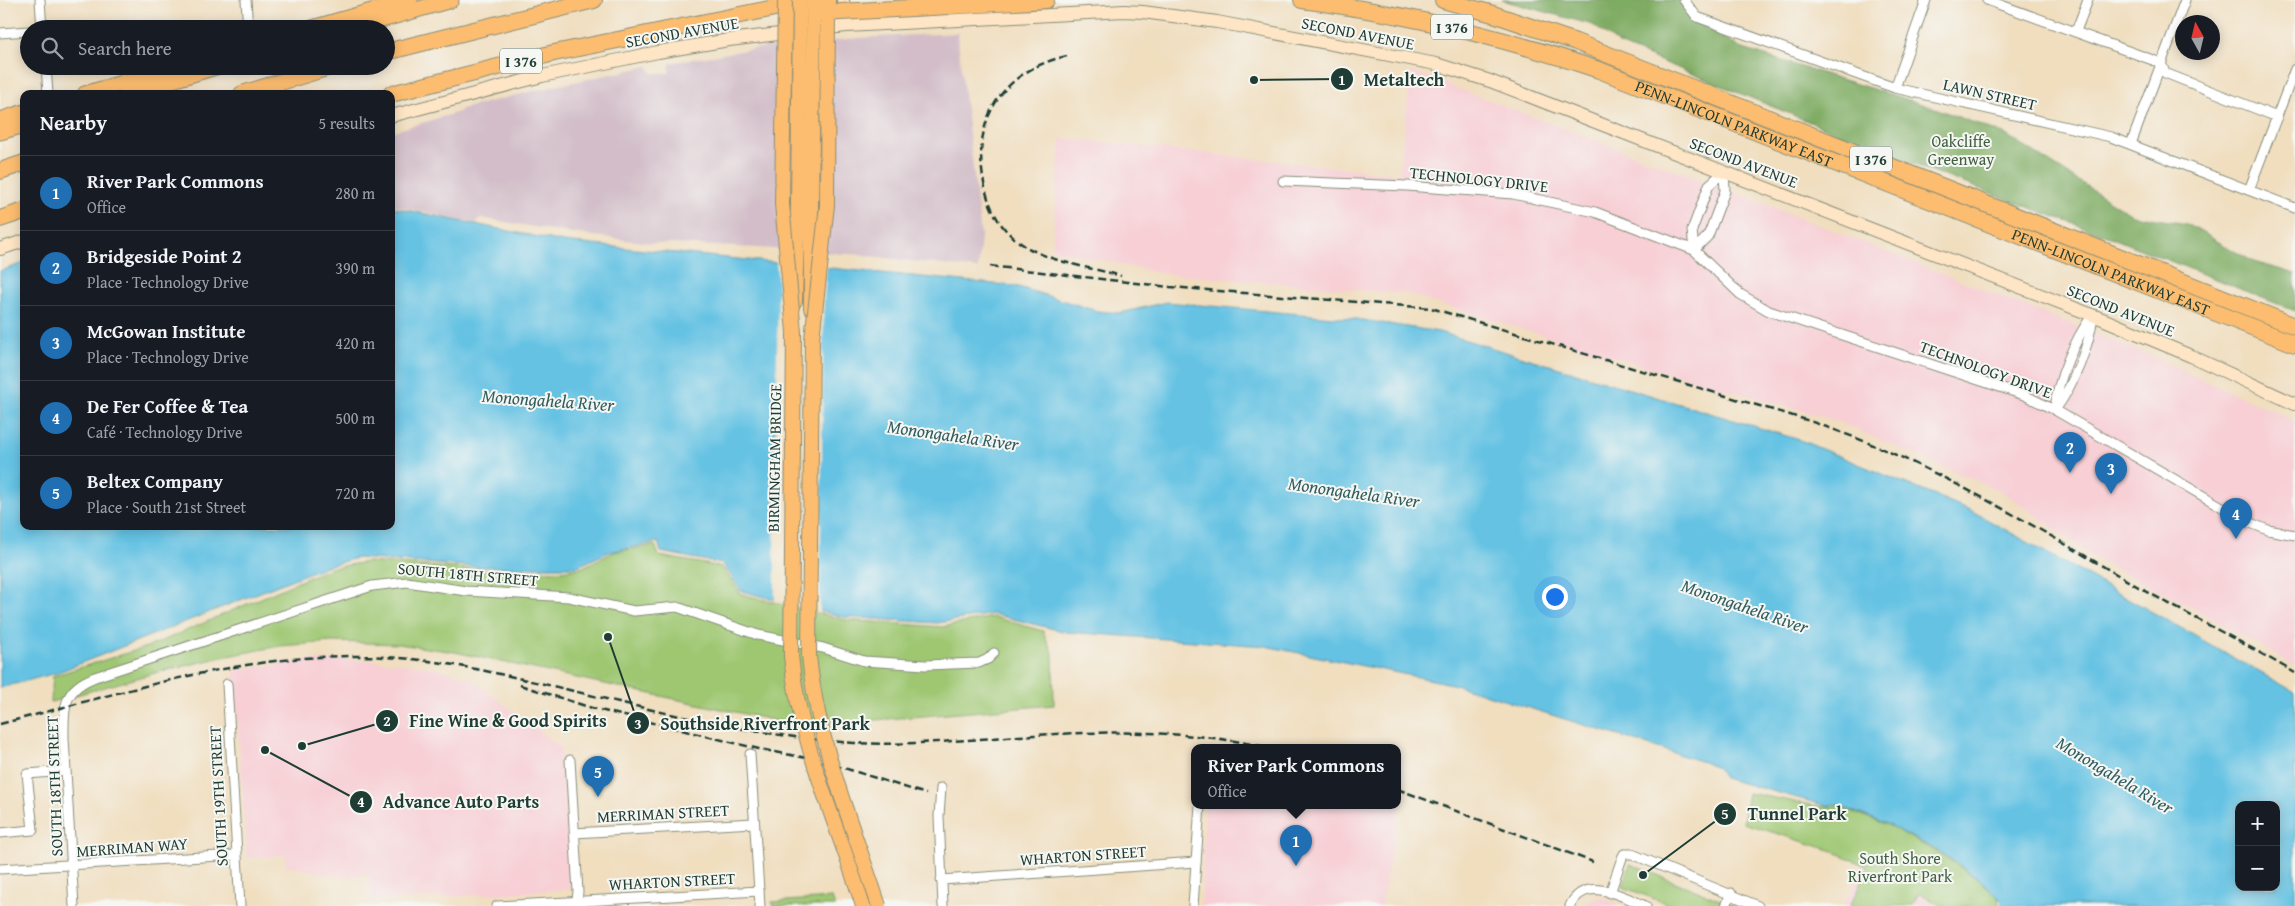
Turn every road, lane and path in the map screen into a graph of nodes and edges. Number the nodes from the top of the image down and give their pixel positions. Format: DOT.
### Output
graph roads {
  1 [pos="40,0"];
  2 [pos="246,0"];
  3 [pos="410,0"];
  4 [pos="451,0"];
  5 [pos="558,0"];
  6 [pos="594,0"];
  7 [pos="785,0"];
  8 [pos="800,0"];
  9 [pos="843,0"];
  10 [pos="1046,0"];
  11 [pos="1302,0"];
  12 [pos="1383,0"];
  13 [pos="1443,0"];
  14 [pos="1684,0"];
  15 [pos="1926,0"];
  16 [pos="1987,0"];
  17 [pos="2088,0"];
  18 [pos="2185,0"];
  19 [pos="820,3"];
  20 [pos="518,18"];
  21 [pos="41,20"];
  22 [pos="247,20"];
  23 [pos="340,20"];
  24 [pos="381,20"];
  25 [pos="846,26"];
  26 [pos="2076,31"];
  27 [pos="20,32"];
  28 [pos="0,33"];
  29 [pos="395,50"];
  30 [pos="2161,63"];
  31 [pos="2295,69"];
  32 [pos="1599,70"];
  33 [pos="47,75"];
  34 [pos="149,75"];
  35 [pos="189,75"];
  36 [pos="304,75"];
  37 [pos="1895,88"];
  38 [pos="48,90"];
  39 [pos="98,90"];
  40 [pos="139,90"];
  41 [pos="255,90"];
  42 [pos="395,93"];
  43 [pos="20,113"];
  44 [pos="395,115"];
  45 [pos="2277,117"];
  46 [pos="0,120"];
  47 [pos="20,126"];
  48 [pos="0,132"];
  49 [pos="2131,144"];
  50 [pos="20,164"];
  51 [pos="0,171"];
  52 [pos="1724,172"];
  53 [pos="1283,181"];
  54 [pos="2249,190"];
  55 [pos="2295,208"];
  56 [pos="20,213"];
  57 [pos="0,219"];
  58 [pos="20,242"];
  59 [pos="0,249"];
  60 [pos="1694,250"];
  61 [pos="2093,315"];
  62 [pos="2295,326"];
  63 [pos="794,332"];
  64 [pos="2295,344"];
  65 [pos="2295,404"];
  66 [pos="2054,410"];
  67 [pos="2295,535"];
  68 [pos="994,653"];
  69 [pos="227,684"];
  70 [pos="750,754"];
  71 [pos="570,760"];
  72 [pos="66,771"];
  73 [pos="941,788"];
  74 [pos="1200,809"];
  75 [pos="754,823"];
  76 [pos="0,833"];
  77 [pos="574,834"];
  78 [pos="236,855"];
  79 [pos="1196,862"];
  80 [pos="72,866"];
  81 [pos="0,869"];
  82 [pos="941,880"];
  83 [pos="759,891"];
  84 [pos="1610,893"];
  85 [pos="1731,893"];
  86 [pos="576,904"];
  87 [pos="74,906"];
  88 [pos="240,906"];
  89 [pos="497,906"];
  90 [pos="760,906"];
  91 [pos="863,906"];
  92 [pos="880,906"];
  93 [pos="943,906"];
  94 [pos="1193,906"];
  95 [pos="1570,906"];
  96 [pos="1646,906"];
  97 [pos="1726,906"];
  98 [pos="1758,906"];
  1 -- 21 [label="street"];
  2 -- 22 [label="street"];
  3 -- 23 [label="highway"];
  4 -- 24 [label="highway"];
  5 -- 20 [label="highway"];
  6 -- 20 [label="highway"];
  7 -- 63 [label="main road, bridge"];
  8 -- 63 [label="main road, BIRMINGHAM BRIDGE, bridge"];
  9 -- 25 [label="main road"];
  10 -- 19 [label="highway, bridge"];
  11 -- 32 [label="highway, PENN-LINCOLN PARKWAY EAST / I 376"];
  12 -- 32 [label="highway"];
  13 -- 62 [label="highway, PENN-LINCOLN PARKWAY EAST / I 376"];
  14 -- 37 [label="street, LAWN STREET"];
  15 -- 37 [label="street"];
  16 -- 26 [label="street"];
  17 -- 26 [label="street"];
  18 -- 30 [label="street"];
  19 -- 42 [label="highway, I 376"];
  19 -- 92 [label="main road, bridge"];
  20 -- 29 [label="highway"];
  25 -- 44 [label="main road, SECOND AVENUE"];
  25 -- 52 [label="main road, SECOND AVENUE"];
  26 -- 30 [label="street"];
  27 -- 28 [label="street"];
  30 -- 45 [label="street"];
  30 -- 49 [label="street"];
  31 -- 45 [label="street"];
  32 -- 64 [label="highway, PENN-LINCOLN PARKWAY EAST / I 376"];
  33 -- 38 [label="street"];
  34 -- 39 [label="highway"];
  35 -- 40 [label="highway"];
  36 -- 41 [label="highway"];
  37 -- 49 [label="street, LAWN STREET"];
  43 -- 46 [label="highway"];
  45 -- 54 [label="street"];
  47 -- 48 [label="highway"];
  49 -- 54 [label="street, LAWN STREET"];
  50 -- 51 [label="highway"];
  52 -- 60 [label="street"];
  52 -- 60 [label="street"];
  52 -- 61 [label="main road, SECOND AVENUE"];
  53 -- 60 [label="street, TECHNOLOGY DRIVE"];
  54 -- 55 [label="street, LAWN STREET"];
  56 -- 57 [label="highway"];
  58 -- 59 [label="main road"];
  60 -- 66 [label="street, TECHNOLOGY DRIVE"];
  61 -- 65 [label="main road, SECOND AVENUE"];
  61 -- 66 [label="street"];
  63 -- 91 [label="main road, BIRMINGHAM BRIDGE, bridge"];
  66 -- 67 [label="street, TECHNOLOGY DRIVE"];
  68 -- 72 [label="street, SOUTH 18TH STREET"];
  69 -- 78 [label="street, SOUTH 19TH STREET"];
  70 -- 75 [label="street"];
  71 -- 77 [label="street"];
  72 -- 76 [label="street"];
  72 -- 80 [label="street, SOUTH 18TH STREET"];
  73 -- 82 [label="street"];
  74 -- 79 [label="street"];
  75 -- 77 [label="street, MERRIMAN STREET"];
  75 -- 83 [label="street"];
  77 -- 86 [label="street"];
  78 -- 80 [label="street, MERRIMAN WAY"];
  78 -- 88 [label="street, SOUTH 19TH STREET"];
  79 -- 82 [label="street, WHARTON STREET"];
  79 -- 94 [label="street"];
  80 -- 81 [label="street, MERRIMAN WAY"];
  80 -- 87 [label="street, SOUTH 18TH STREET"];
  82 -- 93 [label="street"];
  83 -- 86 [label="street, WHARTON STREET"];
  83 -- 90 [label="street"];
  84 -- 85 [label="street"];
  84 -- 95 [label="street"];
  84 -- 96 [label="street"];
  85 -- 97 [label="street"];
  85 -- 98 [label="street"];
  86 -- 89 [label="street, WHARTON STREET"];
}
